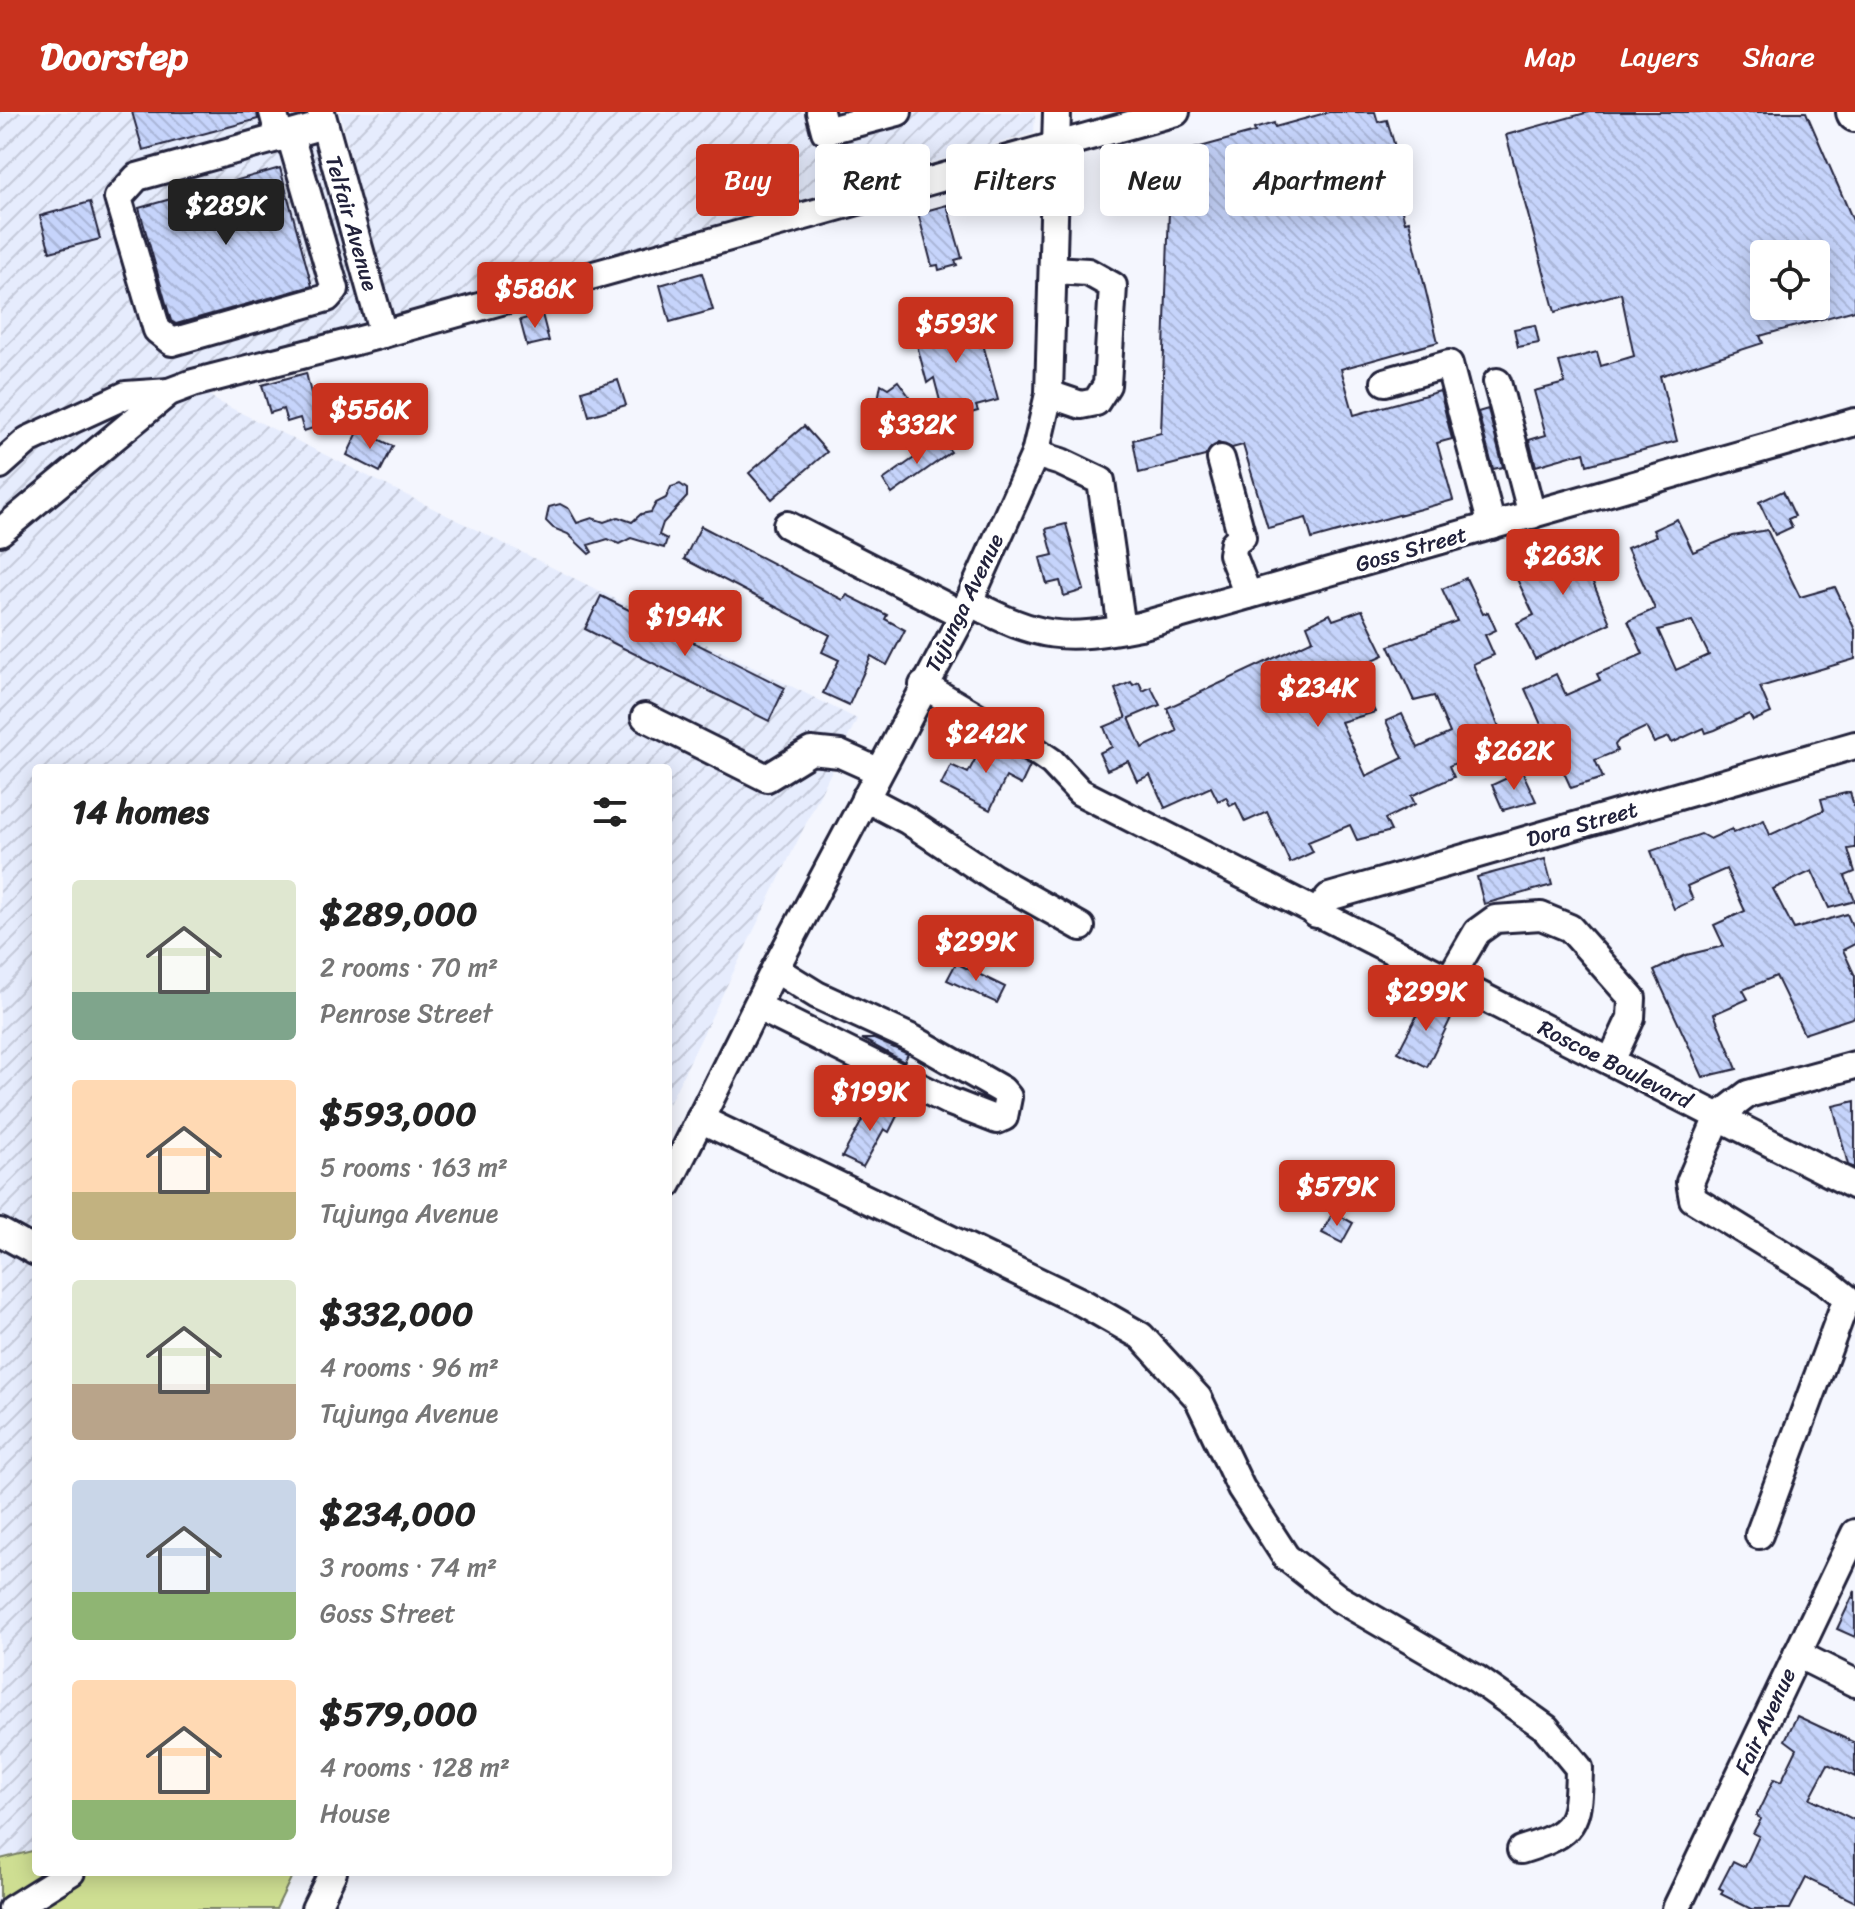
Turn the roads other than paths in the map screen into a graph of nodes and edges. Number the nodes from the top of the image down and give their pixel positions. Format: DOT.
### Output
graph roads {
  1 [pos="820,112"];
  2 [pos="898,112"];
  3 [pos="1057,112"];
  4 [pos="1176,112"];
  5 [pos="322,119"];
  6 [pos="281,128"];
  7 [pos="1056,143"];
  8 [pos="352,223"];
  9 [pos="319,234"];
  10 [pos="1053,270"];
  11 [pos="367,279"];
  12 [pos="335,289"];
  13 [pos="383,334"];
  14 [pos="1385,382"];
  15 [pos="1497,382"];
  16 [pos="169,392"];
  17 [pos="1049,394"];
  18 [pos="1853,427"];
  19 [pos="1035,454"];
  20 [pos="1221,459"];
  21 [pos="0,465"];
  22 [pos="1532,515"];
  23 [pos="787,525"];
  24 [pos="1492,526"];
  25 [pos="0,532"];
  26 [pos="1248,595"];
  27 [pos="966,608"];
  28 [pos="1122,629"];
  29 [pos="923,685"];
  30 [pos="645,717"];
  31 [pos="1855,745"];
  32 [pos="878,771"];
  33 [pos="865,798"];
  34 [pos="1316,914"];
  35 [pos="1081,927"];
  36 [pos="775,969"];
  37 [pos="1449,980"];
  38 [pos="758,1007"];
  39 [pos="1611,1061"];
  40 [pos="1855,1065"];
  41 [pos="1718,1117"];
  42 [pos="700,1119"];
  43 [pos="672,1176"];
  44 [pos="1855,1186"];
  45 [pos="0,1232"];
  46 [pos="32,1250"];
  47 [pos="1855,1533"];
  48 [pos="1759,1535"];
  49 [pos="1797,1654"];
  50 [pos="1855,1683"];
  51 [pos="1521,1850"];
  52 [pos="65,1876"];
  53 [pos="331,1876"];
  54 [pos="12,1909"];
  55 [pos="315,1909"];
  56 [pos="1676,1909"];
  1 -- 2 [label="street"];
  3 -- 7 [label="street, Tujunga Avenue"];
  4 -- 7 [label="street"];
  5 -- 6 [label="street"];
  5 -- 8 [label="street, Telfair Avenue"];
  6 -- 9 [label="street"];
  6 -- 12 [label="street"];
  7 -- 10 [label="street, Tujunga Avenue"];
  7 -- 13 [label="street"];
  8 -- 9 [label="street"];
  8 -- 11 [label="street, Telfair Avenue"];
  9 -- 12 [label="street"];
  10 -- 17 [label="street, Tujunga Avenue"];
  10 -- 17 [label="street"];
  11 -- 12 [label="street"];
  11 -- 13 [label="street, Telfair Avenue"];
  13 -- 16 [label="street"];
  14 -- 24 [label="street"];
  15 -- 22 [label="street"];
  16 -- 21 [label="street"];
  16 -- 25 [label="street"];
  17 -- 19 [label="street, Tujunga Avenue"];
  18 -- 22 [label="street, Goss Street"];
  19 -- 27 [label="street, Tujunga Avenue"];
  19 -- 28 [label="street"];
  20 -- 26 [label="street"];
  22 -- 24 [label="street, Goss Street"];
  23 -- 27 [label="street, Goss Street"];
  24 -- 26 [label="street, Goss Street"];
  26 -- 28 [label="street, Goss Street"];
  27 -- 28 [label="street, Goss Street"];
  27 -- 29 [label="street, Tujunga Avenue"];
  29 -- 32 [label="street, Tujunga Avenue"];
  29 -- 34 [label="street, Roscoe Boulevard"];
  30 -- 32 [label="street"];
  31 -- 34 [label="street, Dora Street"];
  32 -- 33 [label="street, Tujunga Avenue"];
  33 -- 35 [label="street"];
  33 -- 36 [label="street, Tujunga Avenue"];
  34 -- 37 [label="street, Roscoe Boulevard"];
  36 -- 38 [label="street, Tujunga Avenue"];
  36 -- 38 [label="street"];
  37 -- 39 [label="street, Roscoe Boulevard"];
  37 -- 39 [label="street"];
  38 -- 42 [label="street, Tujunga Avenue"];
  39 -- 41 [label="street, Roscoe Boulevard"];
  40 -- 41 [label="street"];
  41 -- 44 [label="street, Roscoe Boulevard"];
  41 -- 48 [label="street"];
  42 -- 43 [label="street, Tujunga Avenue"];
  42 -- 51 [label="street"];
  45 -- 46 [label="street"];
  47 -- 49 [label="street, Fair Avenue"];
  49 -- 50 [label="street"];
  49 -- 56 [label="street, Fair Avenue"];
  52 -- 54 [label="street"];
  53 -- 55 [label="street"];
}
